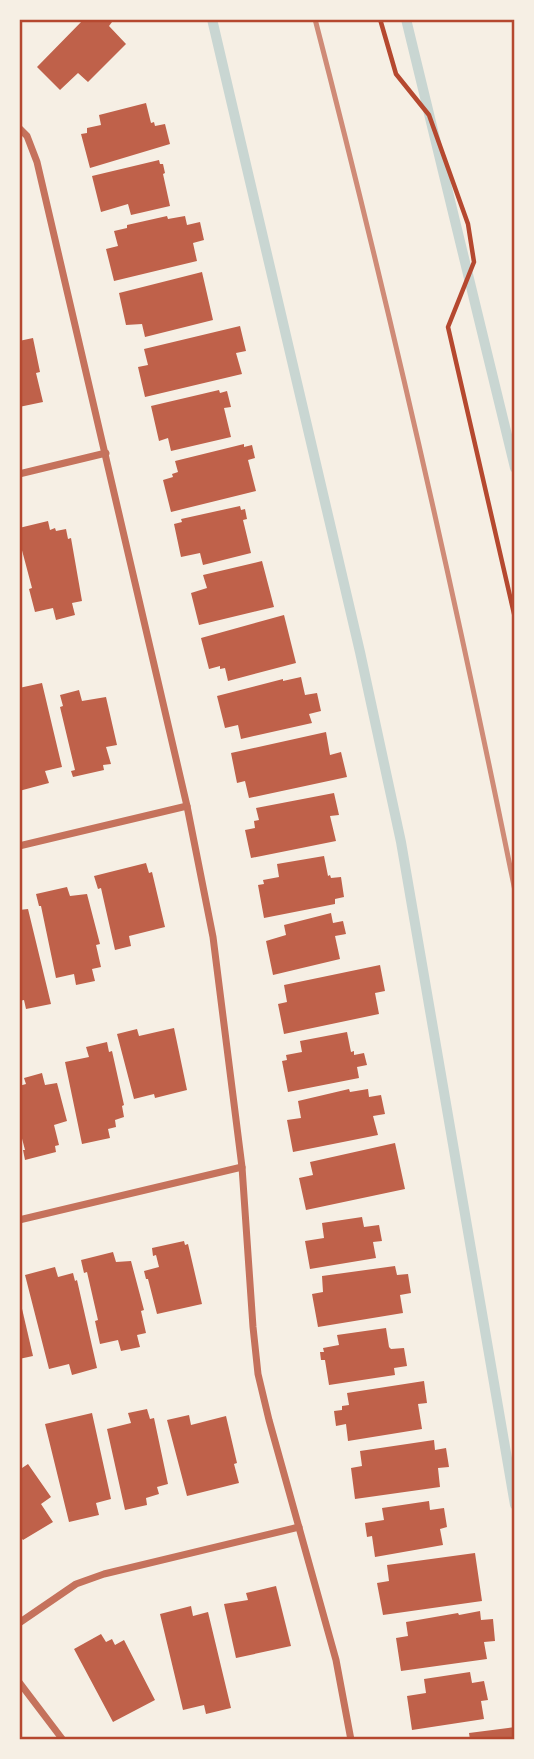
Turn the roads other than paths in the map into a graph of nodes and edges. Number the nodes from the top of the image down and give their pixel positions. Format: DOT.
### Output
graph roads {
  1 [pos="19,128"];
  2 [pos="106,453"];
  3 [pos="19,474"];
  4 [pos="187,806"];
  5 [pos="19,846"];
  6 [pos="242,1167"];
  7 [pos="19,1220"];
  8 [pos="299,1527"];
  9 [pos="19,1623"];
  10 [pos="19,1682"];
  11 [pos="63,1740"];
  12 [pos="351,1740"];
  1 -- 2 [label="street"];
  2 -- 3 [label="street"];
  2 -- 4 [label="street"];
  4 -- 5 [label="street"];
  4 -- 6 [label="street"];
  6 -- 7 [label="street"];
  6 -- 8 [label="street"];
  8 -- 9 [label="street"];
  8 -- 12 [label="street"];
  10 -- 11 [label="street"];
}
